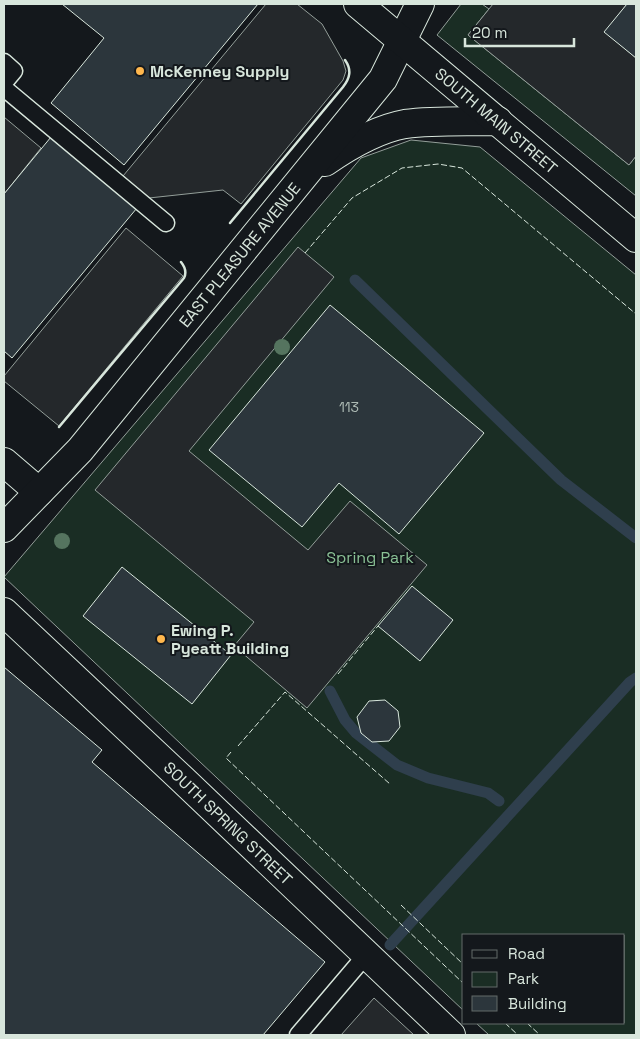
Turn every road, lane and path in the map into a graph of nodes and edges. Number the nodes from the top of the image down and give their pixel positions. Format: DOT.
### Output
graph roads {
  1 [pos="358,4"];
  2 [pos="420,4"];
  3 [pos="403,42"];
  4 [pos="4,62"];
  5 [pos="4,83"];
  6 [pos="4,88"];
  7 [pos="498,121"];
  8 [pos="304,178"];
  9 [pos="166,223"];
  10 [pos="636,238"];
  11 [pos="4,462"];
  12 [pos="39,492"];
  13 [pos="4,528"];
  14 [pos="4,612"];
  15 [pos="366,955"];
  16 [pos="298,1035"];
  17 [pos="451,1035"];
  1 -- 3 [label="street, SOUTH MAIN STREET"];
  2 -- 3 [label="street, EAST PLEASURE AVENUE"];
  3 -- 7 [label="street, SOUTH MAIN STREET"];
  3 -- 8 [label="street, EAST PLEASURE AVENUE"];
  4 -- 5 [label="lane"];
  6 -- 9 [label="lane"];
  7 -- 8 [label="street"];
  7 -- 10 [label="street, SOUTH MAIN STREET"];
  8 -- 12 [label="street, EAST PLEASURE AVENUE"];
  11 -- 12 [label="street"];
  12 -- 13 [label="street, EAST PLEASURE AVENUE"];
  14 -- 15 [label="street, SOUTH SPRING STREET"];
  15 -- 16 [label="lane"];
  15 -- 17 [label="street, SOUTH SPRING STREET"];
}
